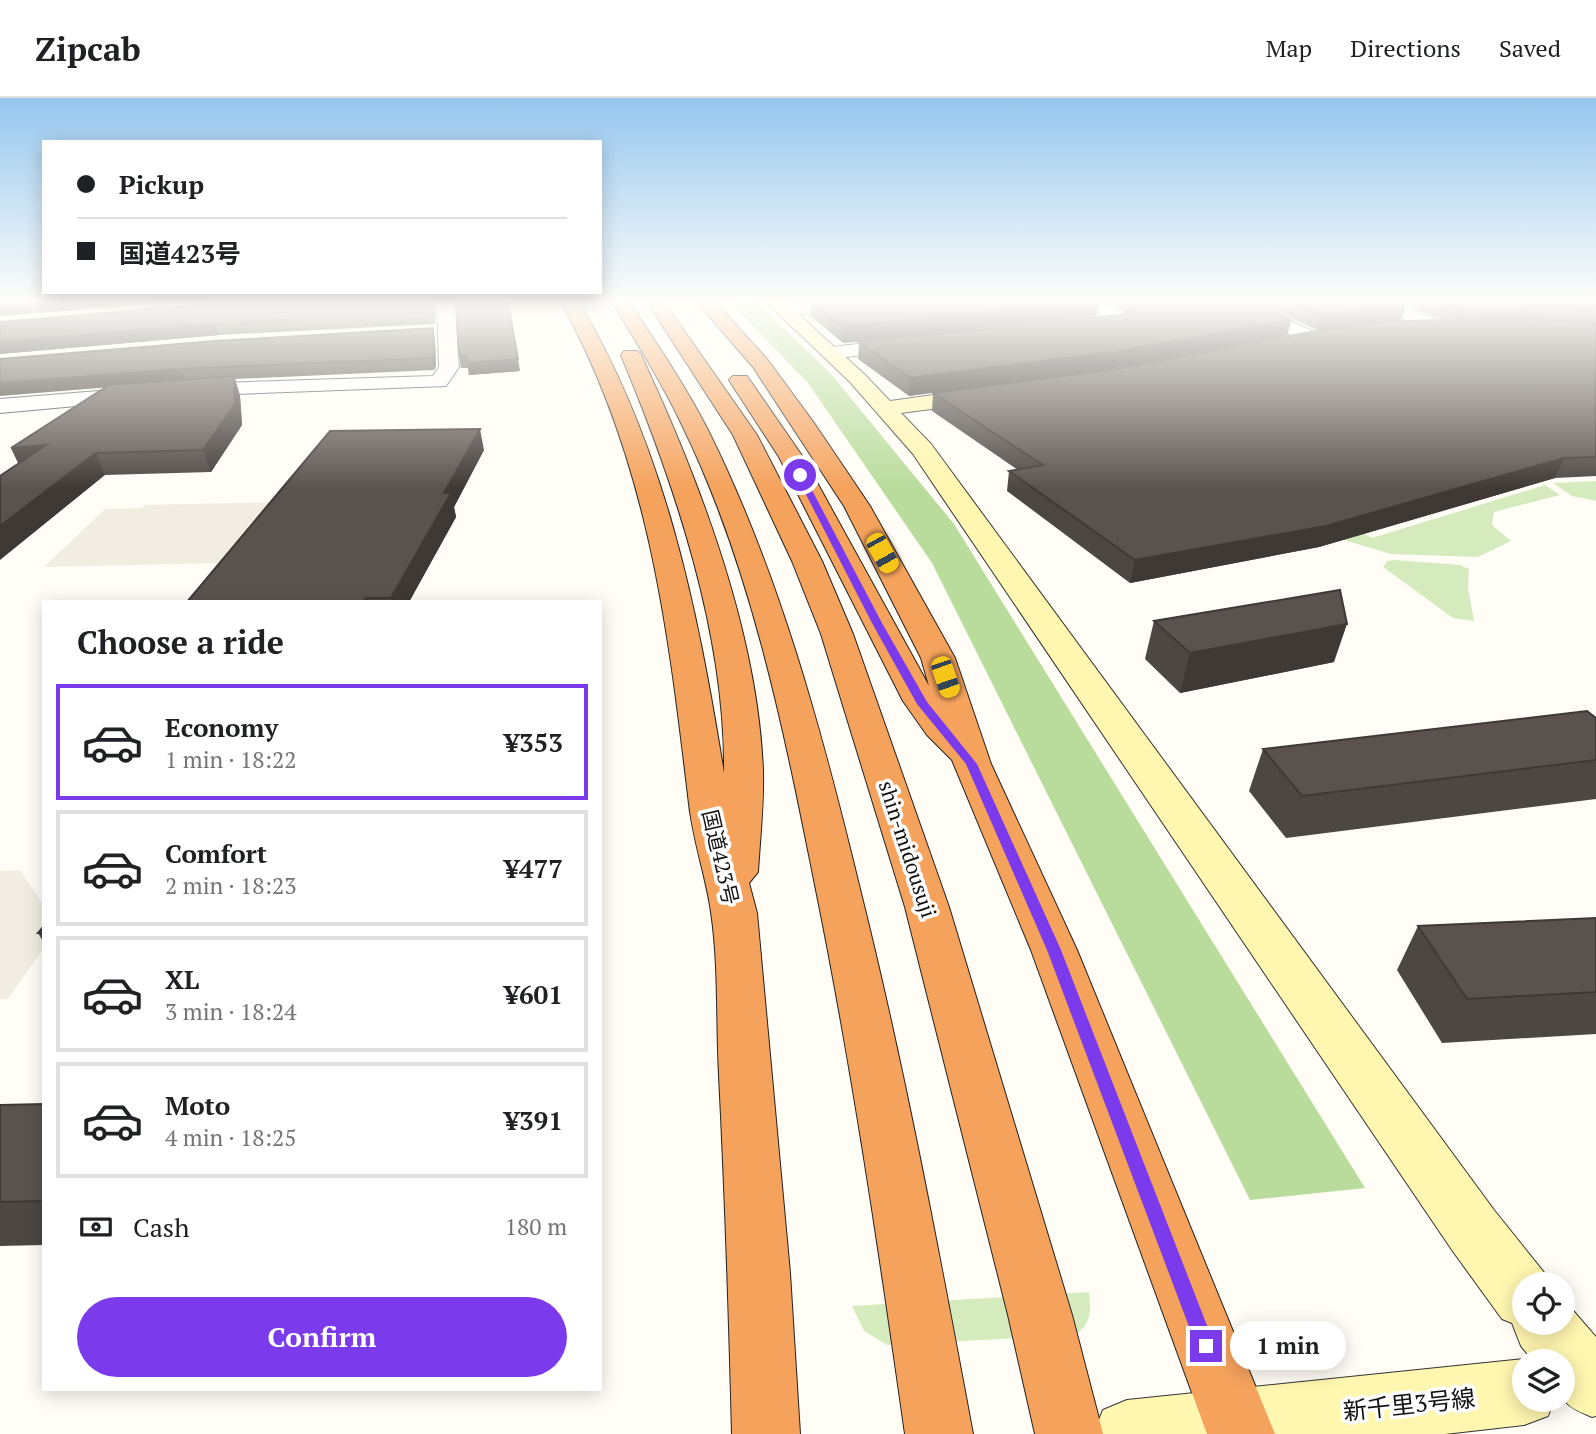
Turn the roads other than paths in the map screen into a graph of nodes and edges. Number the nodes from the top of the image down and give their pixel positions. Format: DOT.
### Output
graph roads {
  1 [pos="448,364"];
  2 [pos="604,364"];
  3 [pos="634,364"];
  4 [pos="662,364"];
  5 [pos="688,364"];
  6 [pos="726,364"];
  7 [pos="761,364"];
  8 [pos="842,364"];
  9 [pos="1006,392"];
  10 [pos="0,406"];
  11 [pos="885,408"];
  12 [pos="972,764"];
  13 [pos="734,913"];
  14 [pos="1512,1281"];
  15 [pos="1552,1335"];
  16 [pos="1583,1385"];
  17 [pos="1512,1394"];
  18 [pos="1238,1428"];
  19 [pos="766,1434"];
  20 [pos="939,1434"];
  21 [pos="1069,1434"];
  22 [pos="1126,1434"];
  1 -- 10 [label="street"];
  2 -- 13 [label="highway, 国道423号"];
  3 -- 13 [label="highway"];
  4 -- 20 [label="highway"];
  5 -- 21 [label="highway, shin-midousuji"];
  6 -- 12 [label="highway"];
  7 -- 12 [label="highway"];
  8 -- 11 [label="street"];
  9 -- 11 [label="street"];
  11 -- 14 [label="street"];
  12 -- 18 [label="highway"];
  13 -- 19 [label="highway, 国道423号"];
  15 -- 16 [label="street"];
  17 -- 18 [label="street, 新千里3号線"];
  18 -- 22 [label="street, 新千里3号線"];
}
